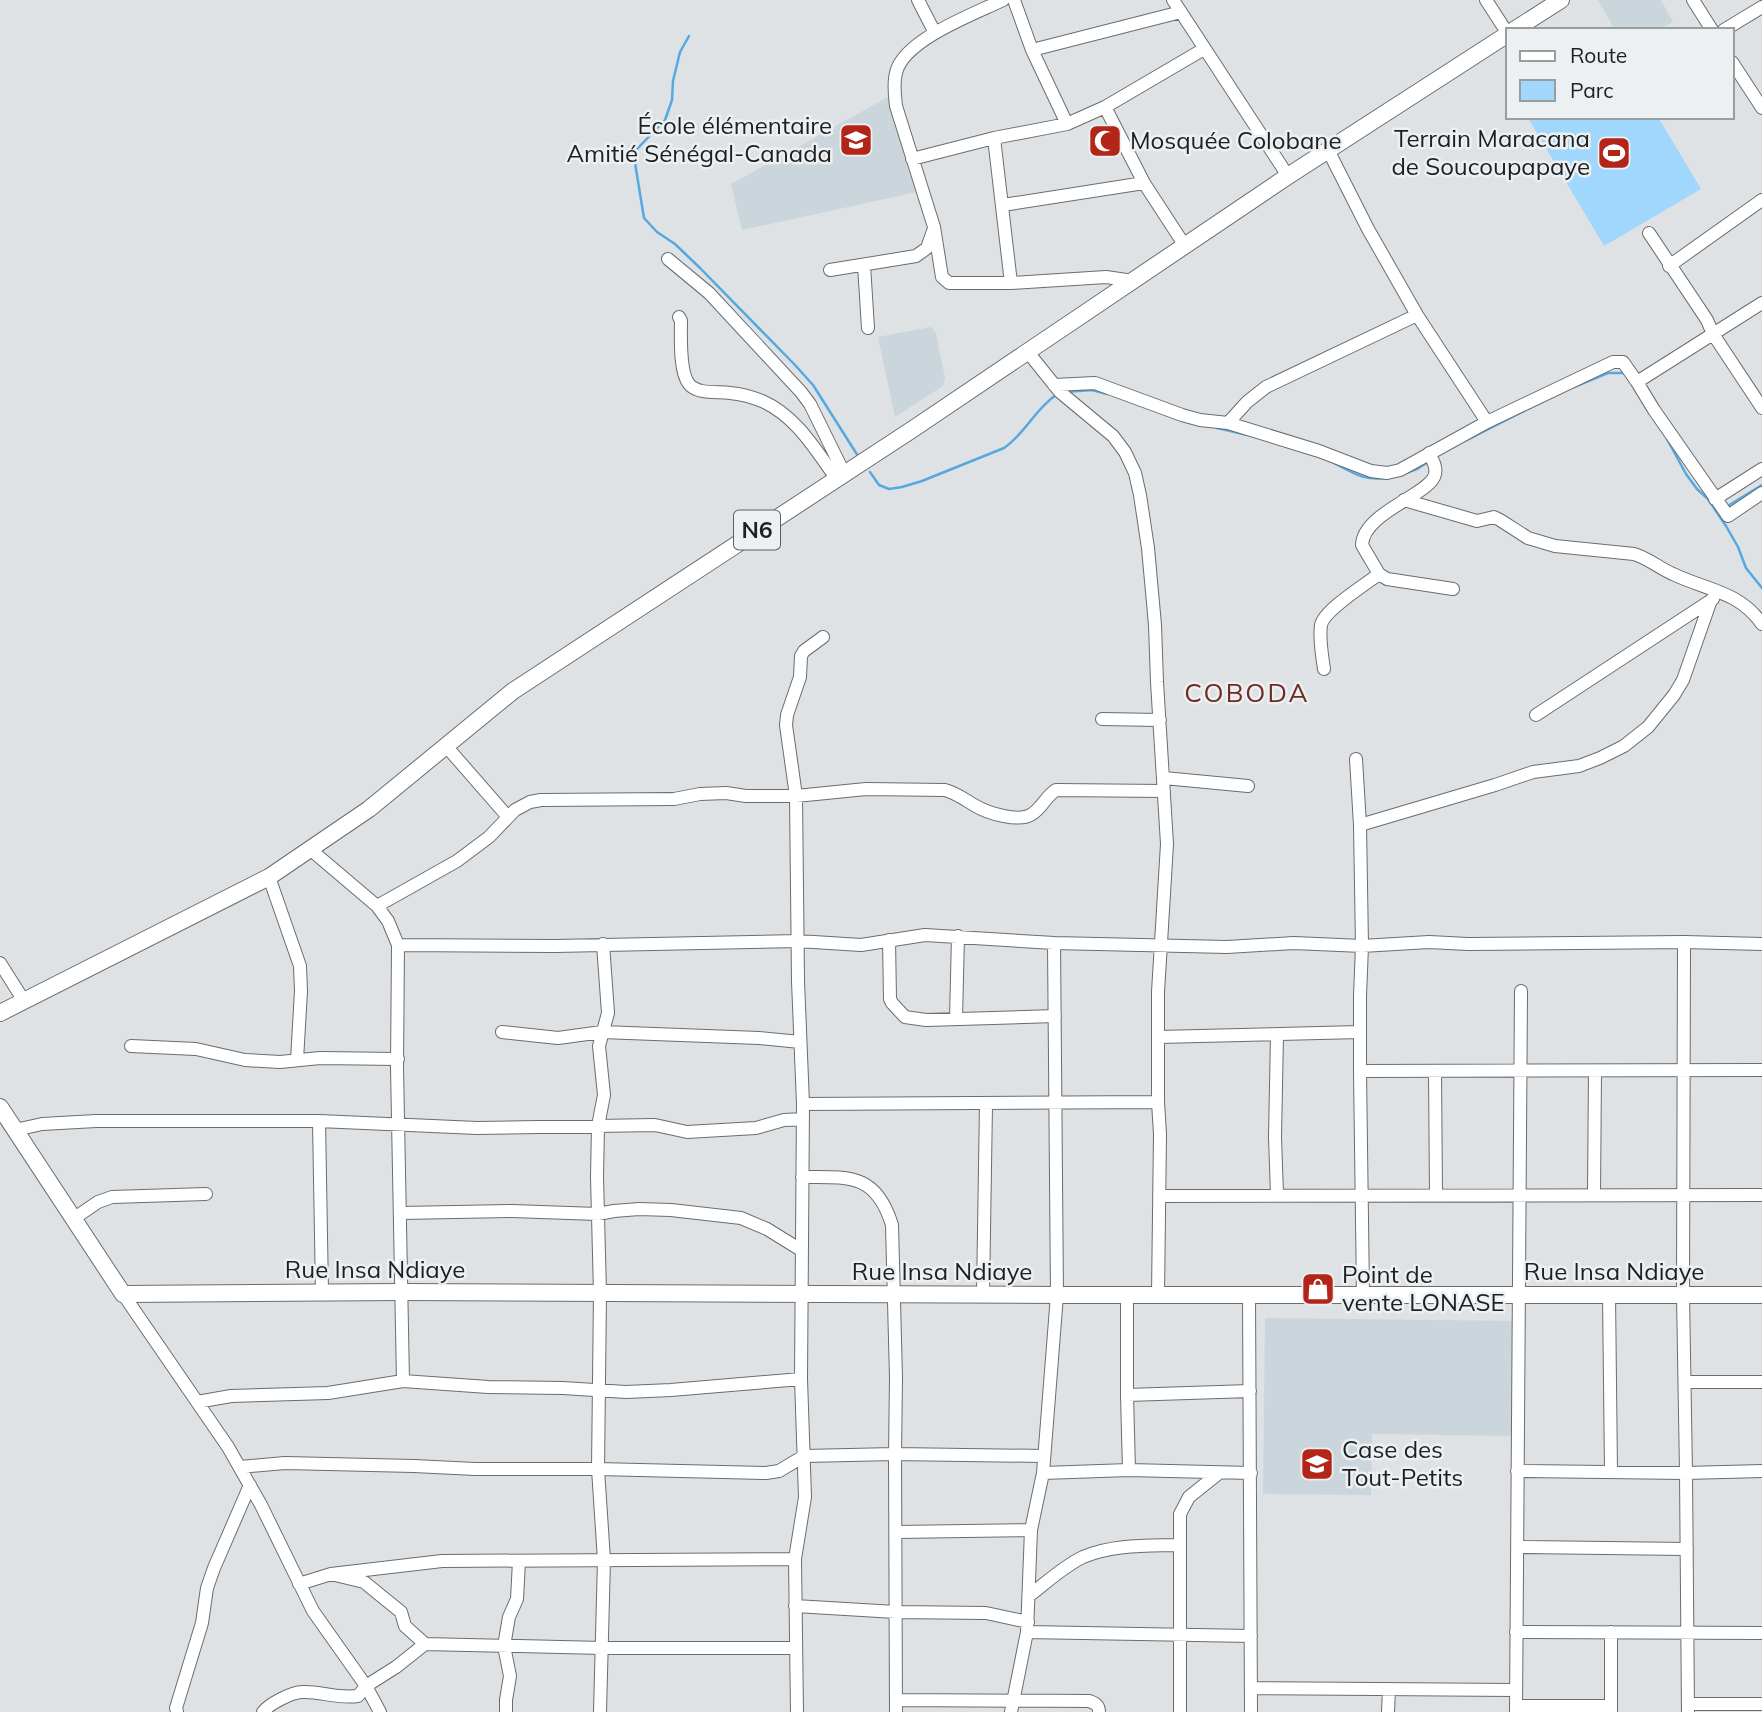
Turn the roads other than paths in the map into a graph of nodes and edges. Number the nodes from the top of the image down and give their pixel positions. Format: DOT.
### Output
graph roads {
  1 [pos="918,0"];
  2 [pos="1003,0"];
  3 [pos="1014,0"];
  4 [pos="1173,0"];
  5 [pos="1486,0"];
  6 [pos="1561,0"];
  7 [pos="1693,0"];
  8 [pos="1762,7"];
  9 [pos="1181,12"];
  10 [pos="1517,28"];
  11 [pos="1711,28"];
  12 [pos="1727,28"];
  13 [pos="1506,31"];
  14 [pos="935,33"];
  15 [pos="1506,35"];
  16 [pos="1205,49"];
  17 [pos="1032,50"];
  18 [pos="1734,65"];
  19 [pos="1105,107"];
  20 [pos="1762,108"];
  21 [pos="1066,124"];
  22 [pos="995,138"];
  23 [pos="1328,150"];
  24 [pos="912,159"];
  25 [pos="1288,176"];
  26 [pos="1144,183"];
  27 [pos="1762,201"];
  28 [pos="1003,205"];
  29 [pos="934,227"];
  30 [pos="1649,233"];
  31 [pos="1185,246"];
  32 [pos="668,258"];
  33 [pos="863,265"];
  34 [pos="1669,266"];
  35 [pos="830,270"];
  36 [pos="1133,281"];
  37 [pos="1012,283"];
  38 [pos="1762,303"];
  39 [pos="1418,315"];
  40 [pos="679,317"];
  41 [pos="867,328"];
  42 [pos="1713,334"];
  43 [pos="1027,351"];
  44 [pos="1637,382"];
  45 [pos="1054,385"];
  46 [pos="1762,408"];
  47 [pos="1486,422"];
  48 [pos="1228,423"];
  49 [pos="1429,453"];
  50 [pos="1762,469"];
  51 [pos="840,476"];
  52 [pos="1762,494"];
  53 [pos="1715,499"];
  54 [pos="1404,500"];
  55 [pos="1380,575"];
  56 [pos="1453,589"];
  57 [pos="1716,596"];
  58 [pos="1758,608"];
  59 [pos="1762,624"];
  60 [pos="823,637"];
  61 [pos="1324,669"];
  62 [pos="1536,715"];
  63 [pos="1102,719"];
  64 [pos="1160,720"];
  65 [pos="446,746"];
  66 [pos="1356,759"];
  67 [pos="1164,785"];
  68 [pos="1248,786"];
  69 [pos="796,796"];
  70 [pos="508,817"];
  71 [pos="1360,825"];
  72 [pos="311,850"];
  73 [pos="269,877"];
  74 [pos="377,906"];
  75 [pos="958,936"];
  76 [pos="890,940"];
  77 [pos="798,942"];
  78 [pos="1684,942"];
  79 [pos="1054,943"];
  80 [pos="603,944"];
  81 [pos="1762,944"];
  82 [pos="398,945"];
  83 [pos="1160,945"];
  84 [pos="1362,946"];
  85 [pos="0,963"];
  86 [pos="1521,990"];
  87 [pos="24,1001"];
  88 [pos="0,1013"];
  89 [pos="1055,1016"];
  90 [pos="956,1019"];
  91 [pos="1360,1031"];
  92 [pos="502,1032"];
  93 [pos="602,1032"];
  94 [pos="1278,1035"];
  95 [pos="1159,1037"];
  96 [pos="800,1042"];
  97 [pos="131,1046"];
  98 [pos="398,1059"];
  99 [pos="298,1060"];
  100 [pos="1762,1070"];
  101 [pos="1360,1071"];
  102 [pos="1435,1071"];
  103 [pos="1520,1072"];
  104 [pos="1595,1072"];
  105 [pos="1684,1072"];
  106 [pos="1056,1102"];
  107 [pos="1158,1102"];
  108 [pos="803,1104"];
  109 [pos="986,1104"];
  110 [pos="0,1107"];
  111 [pos="803,1119"];
  112 [pos="319,1121"];
  113 [pos="398,1123"];
  114 [pos="598,1126"];
  115 [pos="15,1130"];
  116 [pos="802,1177"];
  117 [pos="206,1194"];
  118 [pos="1594,1194"];
  119 [pos="1684,1194"];
  120 [pos="1277,1195"];
  121 [pos="1362,1195"];
  122 [pos="1436,1195"];
  123 [pos="1519,1195"];
  124 [pos="1762,1195"];
  125 [pos="1159,1196"];
  126 [pos="400,1213"];
  127 [pos="598,1214"];
  128 [pos="73,1219"];
  129 [pos="801,1250"];
  130 [pos="322,1292"];
  131 [pos="401,1292"];
  132 [pos="600,1293"];
  133 [pos="123,1294"];
  134 [pos="802,1294"];
  135 [pos="895,1294"];
  136 [pos="1250,1294"];
  137 [pos="1363,1294"];
  138 [pos="1519,1294"];
  139 [pos="1609,1294"];
  140 [pos="984,1295"];
  141 [pos="1057,1295"];
  142 [pos="1127,1295"];
  143 [pos="1158,1295"];
  144 [pos="1762,1295"];
  145 [pos="1683,1296"];
  146 [pos="802,1379"];
  147 [pos="403,1381"];
  148 [pos="1685,1382"];
  149 [pos="1762,1382"];
  150 [pos="600,1390"];
  151 [pos="1250,1391"];
  152 [pos="1127,1395"];
  153 [pos="197,1402"];
  154 [pos="895,1454"];
  155 [pos="804,1456"];
  156 [pos="1044,1456"];
  157 [pos="240,1468"];
  158 [pos="597,1469"];
  159 [pos="1129,1470"];
  160 [pos="1517,1471"];
  161 [pos="1762,1471"];
  162 [pos="1611,1472"];
  163 [pos="1219,1473"];
  164 [pos="1251,1473"];
  165 [pos="1686,1473"];
  166 [pos="1043,1474"];
  167 [pos="250,1485"];
  168 [pos="1031,1530"];
  169 [pos="896,1532"];
  170 [pos="1180,1545"];
  171 [pos="1517,1546"];
  172 [pos="1687,1549"];
  173 [pos="795,1559"];
  174 [pos="604,1560"];
  175 [pos="519,1561"];
  176 [pos="331,1574"];
  177 [pos="299,1584"];
  178 [pos="1030,1595"];
  179 [pos="795,1606"];
  180 [pos="896,1612"];
  181 [pos="1028,1627"];
  182 [pos="1516,1632"];
  183 [pos="1611,1632"];
  184 [pos="1687,1632"];
  185 [pos="1762,1633"];
  186 [pos="1181,1636"];
  187 [pos="1251,1636"];
  188 [pos="425,1644"];
  189 [pos="504,1646"];
  190 [pos="603,1648"];
  191 [pos="795,1648"];
  192 [pos="366,1686"];
  193 [pos="1251,1688"];
  194 [pos="1388,1689"];
  195 [pos="1516,1689"];
  196 [pos="1762,1704"];
  197 [pos="896,1706"];
  198 [pos="1013,1707"];
  199 [pos="1688,1708"];
  200 [pos="1516,1709"];
  201 [pos="1611,1709"];
  202 [pos="177,1712"];
  203 [pos="263,1712"];
  204 [pos="380,1712"];
  205 [pos="506,1712"];
  206 [pos="600,1712"];
  207 [pos="797,1712"];
  208 [pos="1099,1712"];
  209 [pos="1180,1712"];
  210 [pos="1251,1712"];
  211 [pos="1388,1712"];
  1 -- 14 [label="street"];
  2 -- 14 [label="street"];
  3 -- 17 [label="street"];
  4 -- 9 [label="street"];
  5 -- 13 [label="street"];
  6 -- 10 [label="main road"];
  7 -- 11 [label="street"];
  8 -- 12 [label="street"];
  9 -- 16 [label="street"];
  9 -- 17 [label="street"];
  14 -- 24 [label="street"];
  15 -- 23 [label="main road, N6"];
  16 -- 19 [label="street"];
  16 -- 25 [label="street"];
  17 -- 21 [label="street"];
  18 -- 20 [label="street"];
  19 -- 21 [label="street"];
  19 -- 26 [label="street"];
  21 -- 22 [label="street"];
  22 -- 24 [label="street"];
  22 -- 28 [label="street"];
  23 -- 25 [label="main road, N6"];
  23 -- 39 [label="street"];
  24 -- 29 [label="street"];
  25 -- 31 [label="main road, N6"];
  26 -- 28 [label="street"];
  26 -- 31 [label="street"];
  27 -- 34 [label="street"];
  28 -- 37 [label="street"];
  29 -- 33 [label="street"];
  29 -- 37 [label="street"];
  30 -- 34 [label="street"];
  31 -- 36 [label="main road, N6"];
  32 -- 51 [label="street"];
  33 -- 35 [label="street"];
  33 -- 41 [label="street"];
  34 -- 42 [label="street"];
  36 -- 37 [label="street"];
  36 -- 43 [label="main road, N6"];
  38 -- 42 [label="street"];
  39 -- 47 [label="street"];
  39 -- 48 [label="street"];
  40 -- 51 [label="street"];
  42 -- 44 [label="street"];
  42 -- 46 [label="street"];
  43 -- 45 [label="street"];
  43 -- 51 [label="main road, N6"];
  44 -- 47 [label="street"];
  44 -- 53 [label="street"];
  45 -- 48 [label="street"];
  45 -- 64 [label="street"];
  47 -- 49 [label="street"];
  48 -- 49 [label="street"];
  49 -- 54 [label="street"];
  50 -- 53 [label="street"];
  51 -- 65 [label="main road, N6"];
  52 -- 53 [label="street"];
  54 -- 55 [label="street"];
  54 -- 57 [label="street"];
  55 -- 56 [label="street"];
  55 -- 61 [label="street"];
  57 -- 58 [label="street"];
  57 -- 62 [label="street"];
  57 -- 71 [label="street"];
  58 -- 59 [label="street"];
  60 -- 69 [label="street"];
  63 -- 64 [label="street"];
  64 -- 67 [label="street"];
  65 -- 70 [label="street"];
  65 -- 72 [label="main road, N6"];
  66 -- 71 [label="street"];
  67 -- 68 [label="street"];
  67 -- 69 [label="street"];
  67 -- 83 [label="street"];
  69 -- 70 [label="street"];
  69 -- 77 [label="street"];
  70 -- 74 [label="street"];
  71 -- 84 [label="street"];
  72 -- 73 [label="main road, N6"];
  72 -- 74 [label="street"];
  73 -- 87 [label="main road, N6"];
  73 -- 99 [label="street"];
  74 -- 82 [label="street"];
  75 -- 76 [label="street"];
  75 -- 79 [label="street"];
  75 -- 90 [label="street"];
  76 -- 77 [label="street"];
  76 -- 90 [label="street"];
  77 -- 80 [label="street"];
  77 -- 96 [label="street"];
  78 -- 81 [label="street"];
  78 -- 84 [label="street"];
  78 -- 105 [label="street"];
  79 -- 83 [label="street"];
  79 -- 89 [label="street"];
  80 -- 82 [label="street"];
  80 -- 93 [label="street"];
  82 -- 98 [label="street"];
  83 -- 84 [label="street"];
  83 -- 95 [label="street"];
  84 -- 91 [label="street"];
  85 -- 87 [label="street"];
  86 -- 103 [label="street"];
  87 -- 88 [label="main road, N6"];
  89 -- 90 [label="street"];
  89 -- 106 [label="street"];
  91 -- 94 [label="street"];
  91 -- 101 [label="street"];
  92 -- 93 [label="street"];
  93 -- 96 [label="street"];
  93 -- 114 [label="street"];
  94 -- 95 [label="street"];
  94 -- 120 [label="street"];
  95 -- 107 [label="street"];
  96 -- 108 [label="street"];
  97 -- 99 [label="street"];
  98 -- 99 [label="street"];
  98 -- 113 [label="street"];
  100 -- 105 [label="street"];
  101 -- 102 [label="street"];
  101 -- 121 [label="street"];
  102 -- 103 [label="street"];
  102 -- 122 [label="street"];
  103 -- 104 [label="street"];
  103 -- 123 [label="street"];
  104 -- 105 [label="street"];
  104 -- 118 [label="street"];
  105 -- 119 [label="street"];
  106 -- 107 [label="street"];
  106 -- 109 [label="street"];
  106 -- 141 [label="street"];
  107 -- 125 [label="street"];
  108 -- 109 [label="street"];
  108 -- 111 [label="street"];
  109 -- 140 [label="street"];
  110 -- 115 [label="main road"];
  111 -- 114 [label="street"];
  111 -- 116 [label="street"];
  112 -- 113 [label="street"];
  112 -- 115 [label="street"];
  112 -- 130 [label="street"];
  113 -- 114 [label="street"];
  113 -- 126 [label="street"];
  114 -- 127 [label="street"];
  115 -- 128 [label="main road"];
  116 -- 129 [label="street"];
  116 -- 135 [label="street"];
  117 -- 128 [label="street"];
  118 -- 119 [label="street"];
  118 -- 123 [label="street"];
  119 -- 124 [label="street"];
  119 -- 145 [label="street"];
  120 -- 121 [label="street"];
  120 -- 125 [label="street"];
  121 -- 122 [label="street"];
  121 -- 137 [label="street"];
  122 -- 123 [label="street"];
  123 -- 138 [label="street"];
  125 -- 143 [label="street"];
  126 -- 127 [label="street"];
  126 -- 131 [label="street"];
  127 -- 129 [label="street"];
  127 -- 132 [label="street"];
  128 -- 133 [label="main road"];
  129 -- 134 [label="street"];
  130 -- 131 [label="main road, Rue Insa Ndiaye"];
  130 -- 133 [label="main road, Rue Insa Ndiaye"];
  131 -- 132 [label="main road, Rue Insa Ndiaye"];
  131 -- 147 [label="street"];
  132 -- 134 [label="main road, Rue Insa Ndiaye"];
  132 -- 150 [label="street"];
  133 -- 153 [label="street"];
  134 -- 135 [label="main road, Rue Insa Ndiaye"];
  134 -- 146 [label="street"];
  135 -- 140 [label="main road, Rue Insa Ndiaye"];
  135 -- 154 [label="street"];
  136 -- 137 [label="main road, Rue Insa Ndiaye"];
  136 -- 143 [label="main road, Rue Insa Ndiaye"];
  136 -- 151 [label="street"];
  137 -- 138 [label="main road, Rue Insa Ndiaye"];
  138 -- 139 [label="main road, Rue Insa Ndiaye"];
  138 -- 160 [label="street"];
  139 -- 145 [label="main road, Rue Insa Ndiaye"];
  139 -- 162 [label="street"];
  140 -- 141 [label="main road, Rue Insa Ndiaye"];
  141 -- 142 [label="main road, Rue Insa Ndiaye"];
  141 -- 156 [label="street"];
  142 -- 143 [label="main road, Rue Insa Ndiaye"];
  142 -- 152 [label="street"];
  144 -- 145 [label="main road, Rue Insa Ndiaye"];
  145 -- 148 [label="street"];
  146 -- 150 [label="street"];
  146 -- 155 [label="street"];
  147 -- 150 [label="street"];
  147 -- 153 [label="street"];
  148 -- 149 [label="street"];
  148 -- 165 [label="street"];
  150 -- 158 [label="street"];
  151 -- 152 [label="street"];
  151 -- 164 [label="street"];
  152 -- 159 [label="street"];
  153 -- 157 [label="street"];
  154 -- 155 [label="street"];
  154 -- 156 [label="street"];
  154 -- 169 [label="street"];
  155 -- 158 [label="street"];
  155 -- 173 [label="street"];
  156 -- 166 [label="street"];
  157 -- 158 [label="street"];
  157 -- 167 [label="street"];
  158 -- 174 [label="street"];
  159 -- 163 [label="street"];
  159 -- 166 [label="street"];
  160 -- 162 [label="street"];
  160 -- 171 [label="street"];
  161 -- 165 [label="street"];
  162 -- 165 [label="street"];
  163 -- 164 [label="street"];
  163 -- 170 [label="street"];
  164 -- 187 [label="street"];
  165 -- 172 [label="street"];
  166 -- 168 [label="street"];
  167 -- 177 [label="street"];
  167 -- 202 [label="street"];
  168 -- 169 [label="street"];
  168 -- 178 [label="street"];
  169 -- 180 [label="street"];
  170 -- 178 [label="street"];
  170 -- 186 [label="street"];
  171 -- 172 [label="street"];
  171 -- 182 [label="street"];
  172 -- 184 [label="street"];
  173 -- 174 [label="street"];
  173 -- 179 [label="street"];
  174 -- 175 [label="street"];
  174 -- 190 [label="street"];
  175 -- 176 [label="street"];
  175 -- 189 [label="street"];
  176 -- 177 [label="street"];
  176 -- 188 [label="street"];
  177 -- 192 [label="street"];
  178 -- 181 [label="street"];
  179 -- 180 [label="street"];
  179 -- 191 [label="street"];
  180 -- 181 [label="street"];
  180 -- 197 [label="street"];
  181 -- 186 [label="street"];
  181 -- 198 [label="street"];
  182 -- 183 [label="street"];
  182 -- 195 [label="street"];
  183 -- 184 [label="street"];
  183 -- 201 [label="street"];
  184 -- 185 [label="street"];
  184 -- 199 [label="street"];
  186 -- 187 [label="street"];
  186 -- 209 [label="street"];
  187 -- 193 [label="street"];
  188 -- 189 [label="street"];
  188 -- 192 [label="street"];
  189 -- 190 [label="street"];
  189 -- 205 [label="street"];
  190 -- 191 [label="street"];
  190 -- 206 [label="street"];
  191 -- 207 [label="street"];
  192 -- 203 [label="street"];
  192 -- 204 [label="street"];
  193 -- 194 [label="street"];
  193 -- 210 [label="street"];
  194 -- 195 [label="street"];
  194 -- 211 [label="street"];
  195 -- 200 [label="street"];
  196 -- 199 [label="street"];
  197 -- 198 [label="street"];
  198 -- 208 [label="street"];
  200 -- 201 [label="street"];
}
